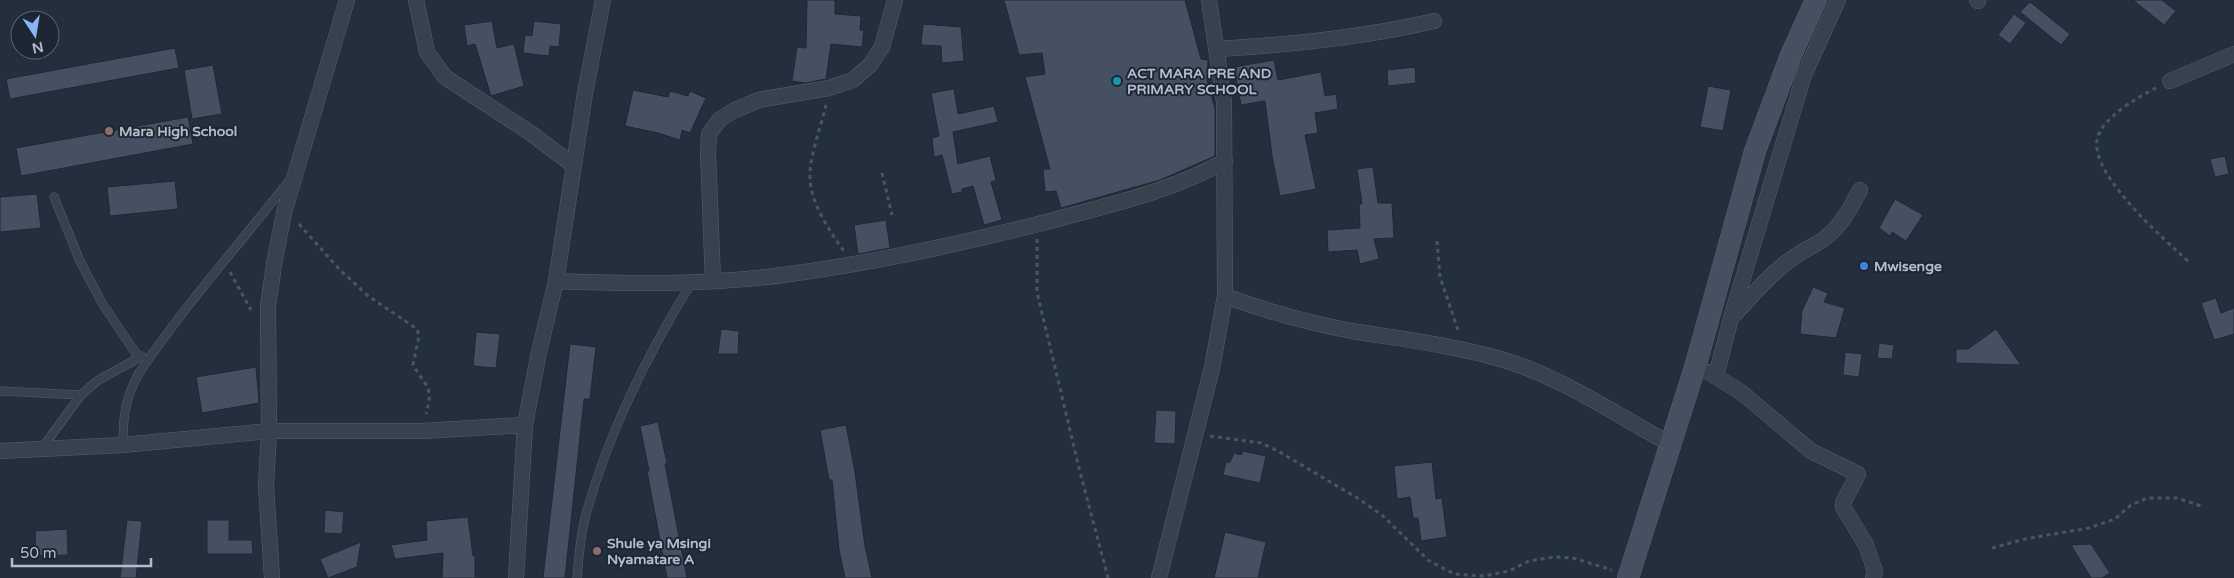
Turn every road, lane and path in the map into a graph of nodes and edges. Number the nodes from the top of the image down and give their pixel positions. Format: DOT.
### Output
graph roads {
  1 [pos="347,0"];
  2 [pos="416,0"];
  3 [pos="603,0"];
  4 [pos="895,0"];
  5 [pos="1209,0"];
  6 [pos="1816,0"];
  7 [pos="1838,0"];
  8 [pos="1434,21"];
  9 [pos="1216,49"];
  10 [pos="2234,54"];
  11 [pos="2170,81"];
  12 [pos="829,88"];
  13 [pos="1225,161"];
  14 [pos="573,165"];
  15 [pos="882,173"];
  16 [pos="294,175"];
  17 [pos="1860,190"];
  18 [pos="54,197"];
  19 [pos="285,209"];
  20 [pos="892,215"];
  21 [pos="1038,224"];
  22 [pos="1437,241"];
  23 [pos="222,262"];
  24 [pos="864,262"];
  25 [pos="2190,263"];
  26 [pos="556,281"];
  27 [pos="714,281"];
  28 [pos="692,282"];
  29 [pos="1224,296"];
  30 [pos="252,313"];
  31 [pos="1731,318"];
  32 [pos="156,348"];
  33 [pos="1469,351"];
  34 [pos="139,358"];
  35 [pos="1696,364"];
  36 [pos="1716,376"];
  37 [pos="0,391"];
  38 [pos="81,395"];
  39 [pos="525,425"];
  40 [pos="422,430"];
  41 [pos="269,431"];
  42 [pos="1195,435"];
  43 [pos="1670,444"];
  44 [pos="123,445"];
  45 [pos="42,448"];
  46 [pos="0,451"];
  47 [pos="2204,507"];
  48 [pos="1992,548"];
  49 [pos="1629,577"];
  50 [pos="272,578"];
  51 [pos="516,578"];
  52 [pos="577,578"];
  53 [pos="1108,578"];
  54 [pos="1159,578"];
  55 [pos="1873,578"];
  1 -- 16 [label="street"];
  2 -- 14 [label="street"];
  3 -- 14 [label="street"];
  4 -- 12 [label="street"];
  5 -- 9 [label="street"];
  6 -- 35 [label="main road"];
  7 -- 31 [label="street"];
  8 -- 9 [label="street"];
  9 -- 13 [label="street"];
  10 -- 11 [label="street"];
  11 -- 25 [label="path"];
  12 -- 24 [label="path"];
  12 -- 27 [label="street"];
  13 -- 21 [label="street"];
  13 -- 29 [label="street"];
  14 -- 26 [label="street"];
  15 -- 20 [label="path"];
  16 -- 19 [label="street"];
  16 -- 23 [label="lane"];
  17 -- 31 [label="street"];
  18 -- 34 [label="lane"];
  19 -- 40 [label="path"];
  19 -- 41 [label="street"];
  21 -- 24 [label="street"];
  21 -- 53 [label="path"];
  22 -- 33 [label="path"];
  23 -- 30 [label="path"];
  23 -- 32 [label="lane"];
  24 -- 27 [label="street"];
  26 -- 28 [label="street"];
  26 -- 39 [label="street"];
  27 -- 28 [label="street"];
  28 -- 52 [label="lane"];
  29 -- 33 [label="street"];
  29 -- 42 [label="street"];
  31 -- 36 [label="street"];
  32 -- 34 [label="lane"];
  32 -- 44 [label="lane"];
  33 -- 43 [label="street"];
  34 -- 38 [label="lane"];
  35 -- 36 [label="street"];
  35 -- 43 [label="main road"];
  36 -- 55 [label="street"];
  37 -- 38 [label="lane"];
  38 -- 45 [label="lane"];
  39 -- 40 [label="street"];
  39 -- 51 [label="street"];
  40 -- 41 [label="street"];
  41 -- 44 [label="street"];
  41 -- 50 [label="street"];
  42 -- 49 [label="path"];
  42 -- 54 [label="street"];
  43 -- 49 [label="main road"];
  44 -- 45 [label="street"];
  45 -- 46 [label="street"];
  47 -- 48 [label="path"];
}
